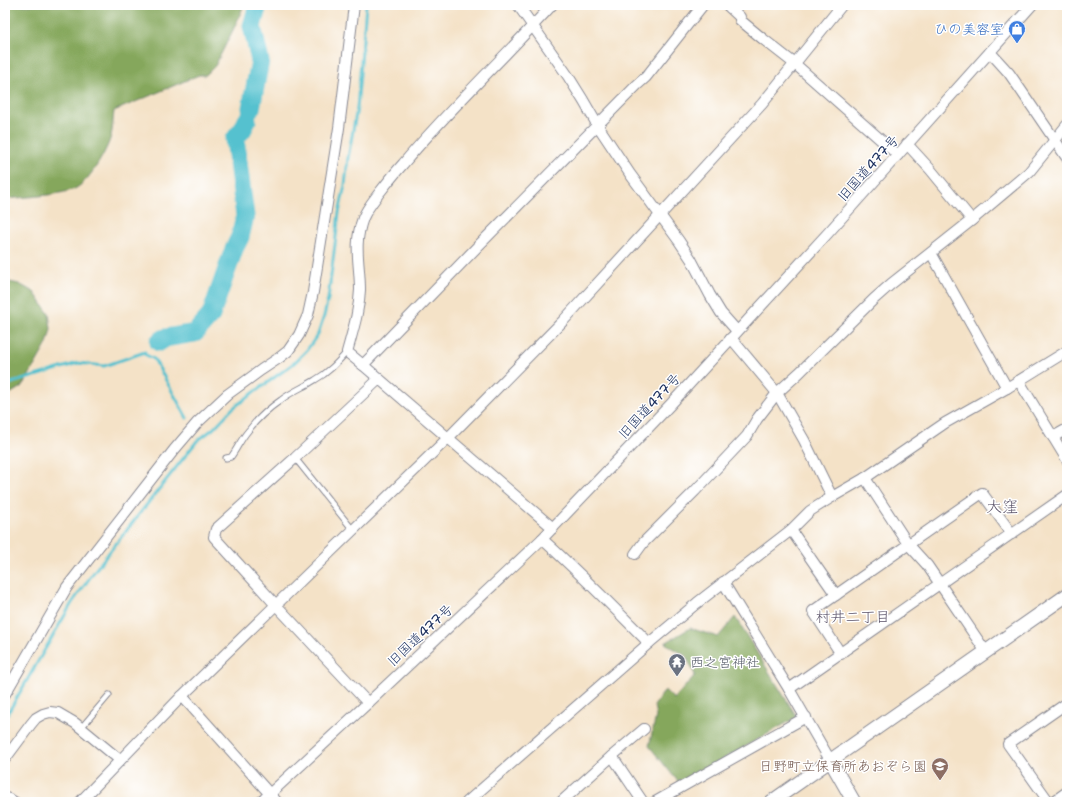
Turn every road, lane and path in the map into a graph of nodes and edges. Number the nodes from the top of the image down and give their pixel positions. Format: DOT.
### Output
graph roads {
  1 [pos="354,5"];
  2 [pos="518,5"];
  3 [pos="552,5"];
  4 [pos="703,5"];
  5 [pos="727,5"];
  6 [pos="842,5"];
  7 [pos="1032,5"];
  8 [pos="533,26"];
  9 [pos="990,52"];
  10 [pos="795,64"];
  11 [pos="1067,125"];
  12 [pos="598,126"];
  13 [pos="1055,141"];
  14 [pos="907,144"];
  15 [pos="898,155"];
  16 [pos="1067,158"];
  17 [pos="661,214"];
  18 [pos="972,220"];
  19 [pos="931,253"];
  20 [pos="734,335"];
  21 [pos="1067,351"];
  22 [pos="347,352"];
  23 [pos="363,365"];
  24 [pos="378,379"];
  25 [pos="1019,381"];
  26 [pos="1007,388"];
  27 [pos="777,393"];
  28 [pos="1067,429"];
  29 [pos="1053,436"];
  30 [pos="448,437"];
  31 [pos="226,458"];
  32 [pos="295,458"];
  33 [pos="1067,460"];
  34 [pos="865,478"];
  35 [pos="1067,496"];
  36 [pos="832,497"];
  37 [pos="553,528"];
  38 [pos="353,530"];
  39 [pos="790,530"];
  40 [pos="1012,534"];
  41 [pos="542,539"];
  42 [pos="908,544"];
  43 [pos="635,554"];
  44 [pos="723,582"];
  45 [pos="940,584"];
  46 [pos="836,595"];
  47 [pos="1067,595"];
  48 [pos="275,604"];
  49 [pos="648,643"];
  50 [pos="986,652"];
  51 [pos="841,654"];
  52 [pos="789,690"];
  53 [pos="5,694"];
  54 [pos="109,695"];
  55 [pos="182,696"];
  56 [pos="368,703"];
  57 [pos="1067,703"];
  58 [pos="806,718"];
  59 [pos="81,728"];
  60 [pos="644,729"];
  61 [pos="612,756"];
  62 [pos="5,759"];
  63 [pos="120,760"];
  64 [pos="830,760"];
  65 [pos="1067,792"];
  66 [pos="270,794"];
  67 [pos="5,795"];
  68 [pos="19,802"];
  69 [pos="80,802"];
  70 [pos="261,802"];
  71 [pos="277,802"];
  72 [pos="467,802"];
  73 [pos="561,802"];
  74 [pos="643,802"];
  75 [pos="655,802"];
  76 [pos="771,802"];
  77 [pos="854,802"];
  78 [pos="1049,802"];
  79 [pos="1053,802"];
  1 -- 53 [label="street"];
  2 -- 8 [label="street"];
  3 -- 8 [label="street"];
  4 -- 12 [label="street"];
  5 -- 10 [label="street"];
  6 -- 10 [label="street"];
  7 -- 9 [label="street, 旧国道477号"];
  8 -- 12 [label="street"];
  8 -- 22 [label="street"];
  9 -- 13 [label="street"];
  9 -- 14 [label="street, 旧国道477号"];
  10 -- 15 [label="street"];
  10 -- 17 [label="street"];
  11 -- 13 [label="street"];
  12 -- 17 [label="street"];
  12 -- 23 [label="street"];
  13 -- 16 [label="street"];
  13 -- 18 [label="street"];
  14 -- 15 [label="street, 旧国道477号"];
  14 -- 18 [label="street"];
  15 -- 20 [label="street, 旧国道477号"];
  17 -- 20 [label="street"];
  17 -- 30 [label="street"];
  18 -- 19 [label="street"];
  19 -- 26 [label="street"];
  19 -- 27 [label="street"];
  20 -- 27 [label="street"];
  20 -- 37 [label="street, 旧国道477号"];
  21 -- 25 [label="street"];
  22 -- 23 [label="street"];
  22 -- 31 [label="lane"];
  23 -- 24 [label="street"];
  24 -- 30 [label="street"];
  24 -- 32 [label="street"];
  25 -- 26 [label="street"];
  25 -- 29 [label="street"];
  26 -- 34 [label="street"];
  27 -- 36 [label="street"];
  27 -- 43 [label="street"];
  28 -- 29 [label="street"];
  29 -- 33 [label="street"];
  30 -- 37 [label="street"];
  30 -- 38 [label="street"];
  32 -- 38 [label="lane"];
  32 -- 48 [label="street"];
  34 -- 36 [label="street"];
  34 -- 42 [label="street"];
  35 -- 40 [label="street"];
  36 -- 39 [label="street"];
  37 -- 41 [label="street, 旧国道477号"];
  38 -- 48 [label="street"];
  39 -- 44 [label="street"];
  39 -- 46 [label="street"];
  40 -- 42 [label="street"];
  40 -- 45 [label="street"];
  41 -- 49 [label="street"];
  41 -- 56 [label="street, 旧国道477号"];
  42 -- 45 [label="street"];
  42 -- 46 [label="street"];
  44 -- 49 [label="street"];
  44 -- 52 [label="street"];
  45 -- 50 [label="street"];
  45 -- 51 [label="street"];
  46 -- 51 [label="street"];
  47 -- 50 [label="street"];
  48 -- 55 [label="street"];
  48 -- 56 [label="street"];
  49 -- 72 [label="street"];
  50 -- 64 [label="street"];
  51 -- 52 [label="street"];
  52 -- 58 [label="street"];
  54 -- 59 [label="lane"];
  55 -- 63 [label="street"];
  55 -- 66 [label="street"];
  56 -- 66 [label="street, 旧国道477号"];
  57 -- 78 [label="street"];
  58 -- 64 [label="street"];
  58 -- 75 [label="street"];
  59 -- 62 [label="street"];
  59 -- 63 [label="street"];
  60 -- 61 [label="street"];
  61 -- 73 [label="street"];
  61 -- 74 [label="street"];
  63 -- 69 [label="street"];
  64 -- 76 [label="street"];
  64 -- 77 [label="street"];
  65 -- 79 [label="street"];
  66 -- 70 [label="street, 旧国道477号"];
  66 -- 71 [label="street"];
  67 -- 68 [label="lane"];
}
